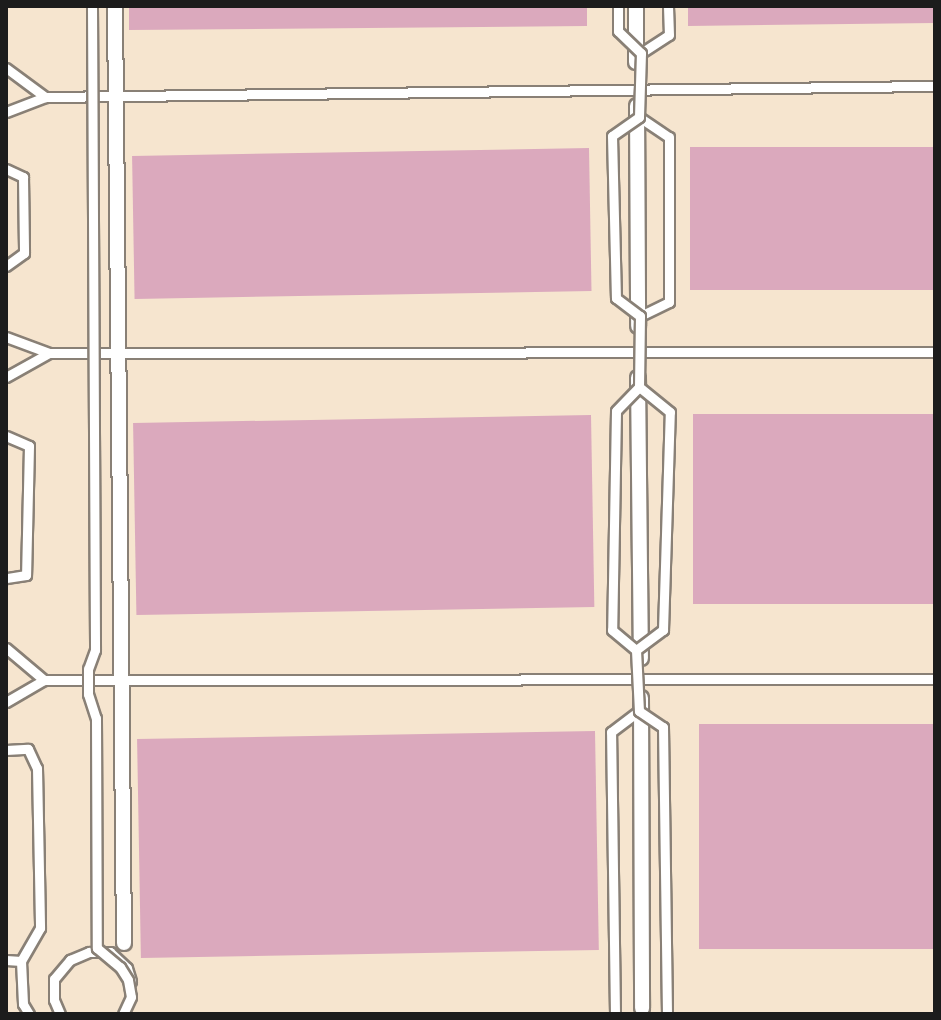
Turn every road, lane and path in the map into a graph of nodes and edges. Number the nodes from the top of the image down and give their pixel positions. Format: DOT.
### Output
graph roads {
  1 [pos="92,6"];
  2 [pos="115,6"];
  3 [pos="618,6"];
  4 [pos="636,6"];
  5 [pos="668,6"];
  6 [pos="641,53"];
  7 [pos="6,68"];
  8 [pos="935,86"];
  9 [pos="637,88"];
  10 [pos="45,97"];
  11 [pos="116,97"];
  12 [pos="6,112"];
  13 [pos="639,117"];
  14 [pos="6,169"];
  15 [pos="6,266"];
  16 [pos="640,316"];
  17 [pos="6,337"];
  18 [pos="116,352"];
  19 [pos="638,352"];
  20 [pos="935,352"];
  21 [pos="49,353"];
  22 [pos="6,377"];
  23 [pos="639,387"];
  24 [pos="6,436"];
  25 [pos="6,578"];
  26 [pos="6,648"];
  27 [pos="636,650"];
  28 [pos="935,679"];
  29 [pos="44,680"];
  30 [pos="121,680"];
  31 [pos="641,681"];
  32 [pos="6,702"];
  33 [pos="639,711"];
  34 [pos="6,750"];
  35 [pos="124,943"];
  36 [pos="6,960"];
  37 [pos="21,961"];
  38 [pos="642,1008"];
  39 [pos="29,1014"];
  40 [pos="60,1014"];
  41 [pos="123,1014"];
  42 [pos="130,1014"];
  43 [pos="615,1014"];
  44 [pos="667,1014"];
  1 -- 41 [label="lane, bridge"];
  2 -- 11 [label="street"];
  3 -- 6 [label="lane, bridge"];
  4 -- 9 [label="street"];
  5 -- 6 [label="lane"];
  6 -- 13 [label="lane, bridge"];
  7 -- 10 [label="lane"];
  8 -- 9 [label="lane"];
  9 -- 11 [label="lane"];
  9 -- 19 [label="street"];
  10 -- 11 [label="lane"];
  10 -- 12 [label="lane"];
  11 -- 18 [label="street"];
  13 -- 16 [label="lane, bridge"];
  13 -- 16 [label="lane"];
  14 -- 15 [label="lane"];
  16 -- 23 [label="lane, bridge"];
  17 -- 21 [label="lane"];
  18 -- 19 [label="lane"];
  18 -- 21 [label="lane"];
  18 -- 30 [label="street"];
  19 -- 20 [label="lane"];
  19 -- 31 [label="street"];
  21 -- 22 [label="lane"];
  23 -- 27 [label="lane, bridge"];
  23 -- 27 [label="lane, bridge"];
  24 -- 25 [label="lane"];
  26 -- 29 [label="lane"];
  27 -- 33 [label="lane, bridge"];
  28 -- 31 [label="lane"];
  29 -- 30 [label="lane"];
  29 -- 32 [label="lane"];
  30 -- 31 [label="lane"];
  30 -- 35 [label="street"];
  31 -- 38 [label="street"];
  33 -- 43 [label="lane"];
  33 -- 44 [label="lane, bridge"];
  34 -- 37 [label="lane"];
  36 -- 37 [label="lane"];
  37 -- 39 [label="lane"];
  40 -- 42 [label="lane"];
}
